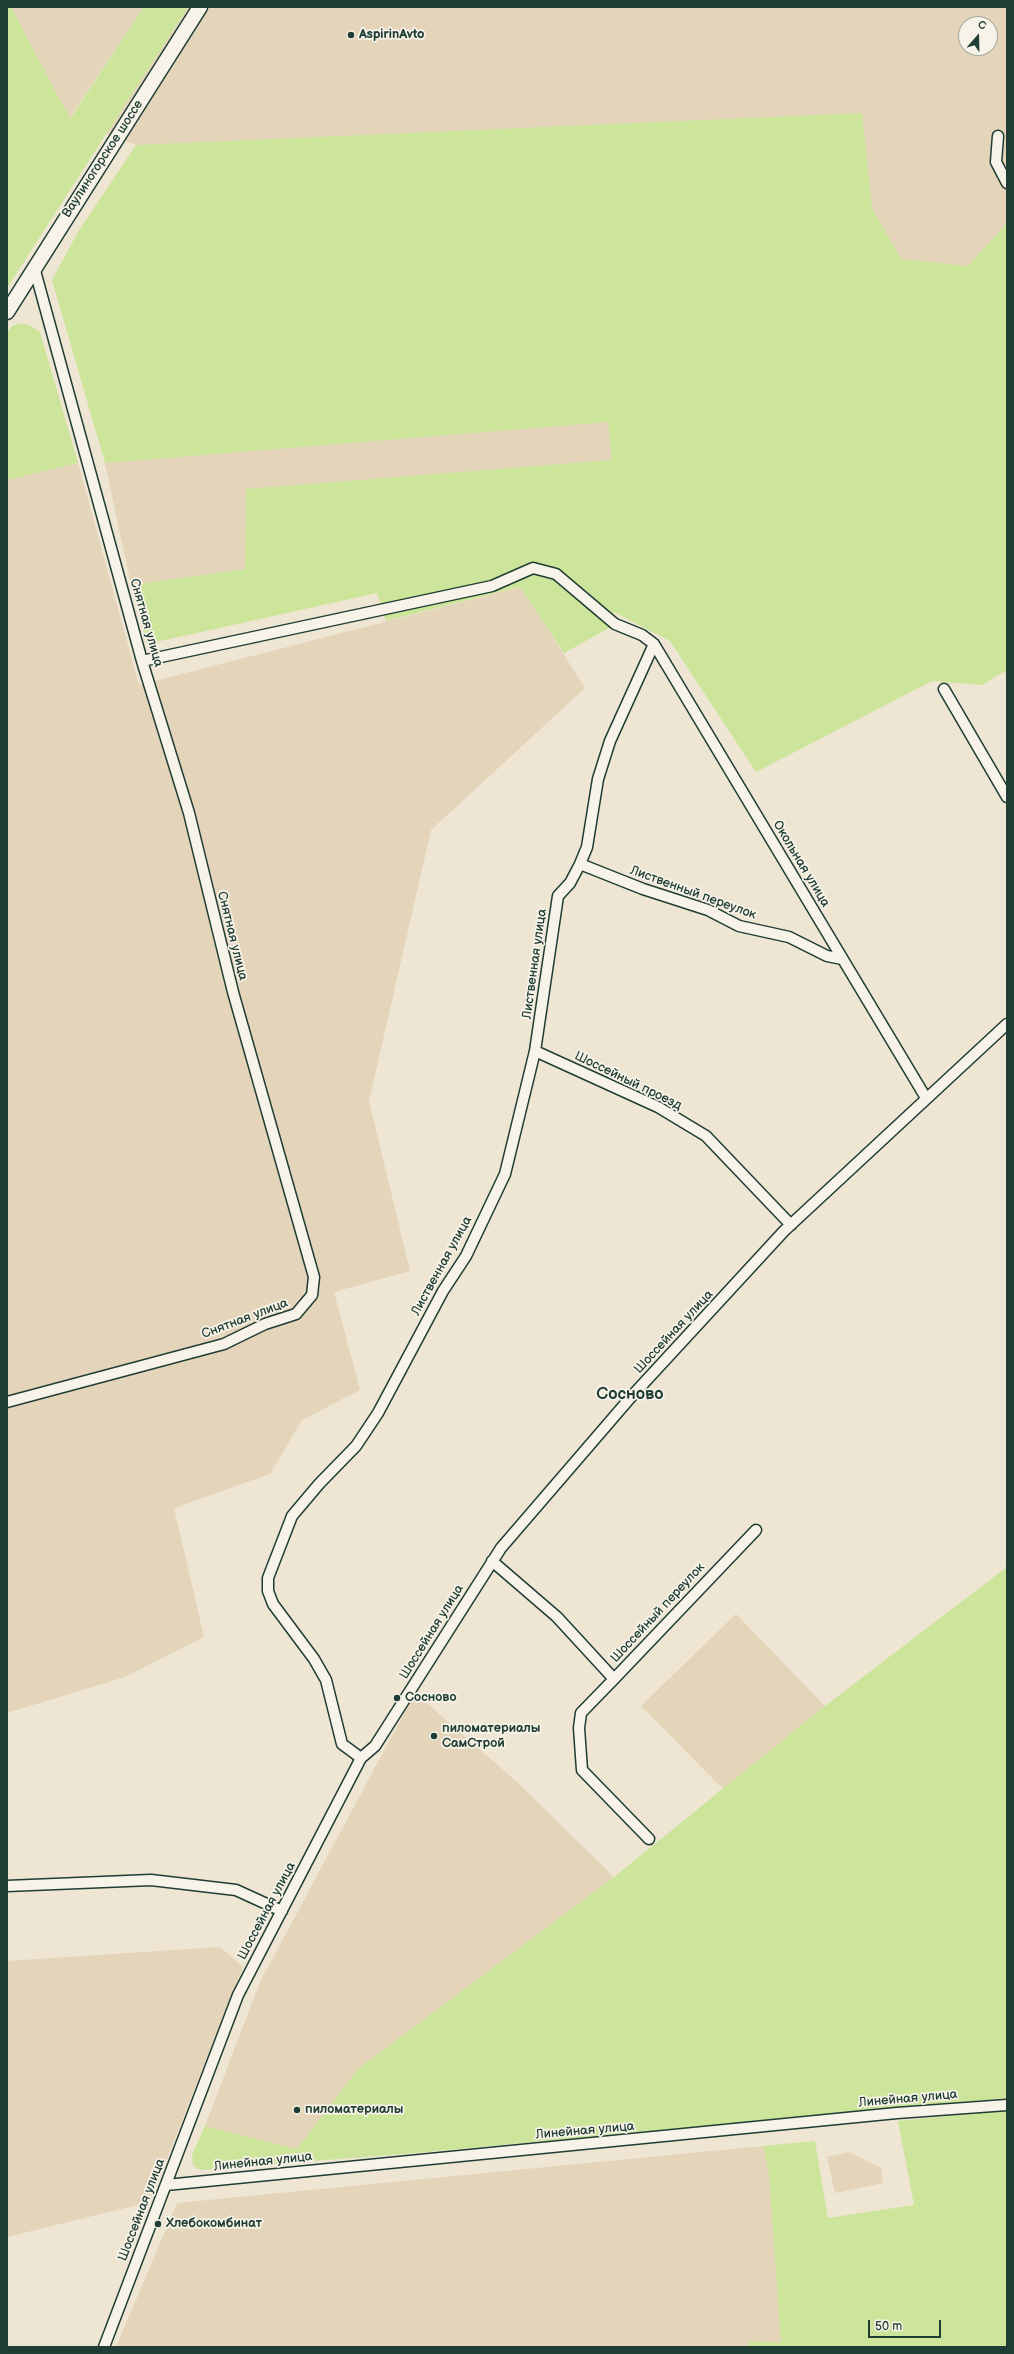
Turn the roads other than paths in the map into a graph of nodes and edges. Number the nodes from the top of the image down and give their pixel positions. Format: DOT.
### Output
graph roads {
  1 [pos="200,7"];
  2 [pos="998,136"];
  3 [pos="1007,183"];
  4 [pos="34,267"];
  5 [pos="7,312"];
  6 [pos="654,644"];
  7 [pos="142,661"];
  8 [pos="944,689"];
  9 [pos="1007,797"];
  10 [pos="580,864"];
  11 [pos="842,959"];
  12 [pos="1007,1024"];
  13 [pos="535,1051"];
  14 [pos="926,1098"];
  15 [pos="791,1225"];
  16 [pos="7,1402"];
  17 [pos="756,1530"];
  18 [pos="492,1561"];
  19 [pos="614,1678"];
  20 [pos="361,1758"];
  21 [pos="649,1839"];
  22 [pos="7,1886"];
  23 [pos="282,1911"];
  24 [pos="1007,2105"];
  25 [pos="166,2185"];
  26 [pos="104,2347"];
  1 -- 4 [label="street, Ваулиногорское шоссе"];
  2 -- 3 [label="street"];
  4 -- 5 [label="street, Ваулиногорское шоссе"];
  4 -- 7 [label="street, Снятная улица"];
  6 -- 7 [label="street"];
  6 -- 10 [label="street, Лиственная улица"];
  6 -- 11 [label="street, Окольная улица"];
  7 -- 16 [label="street, Снятная улица"];
  8 -- 9 [label="street"];
  10 -- 11 [label="street, Лиственный переулок"];
  10 -- 13 [label="street, Лиственная улица"];
  11 -- 14 [label="street, Окольная улица"];
  12 -- 14 [label="street, Шоссейная улица"];
  13 -- 15 [label="street, Шоссейный проезд"];
  13 -- 20 [label="street, Лиственная улица"];
  14 -- 15 [label="street, Шоссейная улица"];
  15 -- 18 [label="street, Шоссейная улица"];
  17 -- 19 [label="street, Шоссейный переулок"];
  18 -- 19 [label="street, Шоссейный переулок"];
  18 -- 20 [label="street, Шоссейная улица"];
  19 -- 21 [label="street"];
  20 -- 23 [label="street, Шоссейная улица"];
  22 -- 23 [label="street"];
  23 -- 25 [label="street, Шоссейная улица"];
  24 -- 25 [label="street, Линейная улица"];
  25 -- 26 [label="street, Шоссейная улица"];
}
